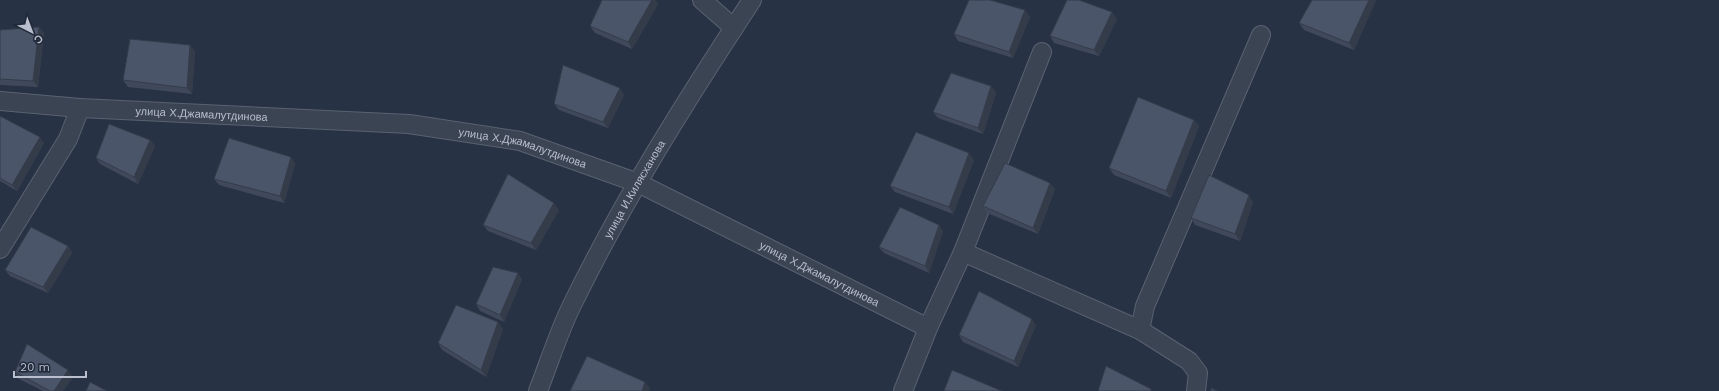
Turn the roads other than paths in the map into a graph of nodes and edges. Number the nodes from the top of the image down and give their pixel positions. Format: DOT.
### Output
graph roads {
  1 [pos="702,0"];
  2 [pos="752,0"];
  3 [pos="734,28"];
  4 [pos="1261,35"];
  5 [pos="1042,52"];
  6 [pos="0,101"];
  7 [pos="80,108"];
  8 [pos="638,183"];
  9 [pos="0,249"];
  10 [pos="963,252"];
  11 [pos="928,328"];
  12 [pos="1140,330"];
  13 [pos="538,391"];
  14 [pos="903,391"];
  15 [pos="1196,391"];
  1 -- 3 [label="street"];
  2 -- 3 [label="street, улица И.Килясханова"];
  3 -- 8 [label="street, улица И.Килясханова"];
  4 -- 12 [label="street"];
  5 -- 10 [label="street"];
  6 -- 7 [label="street, улица Х.Джамалутдинова"];
  7 -- 8 [label="street, улица Х.Джамалутдинова"];
  7 -- 9 [label="street"];
  8 -- 11 [label="street, улица Х.Джамалутдинова"];
  8 -- 13 [label="street, улица И.Килясханова"];
  10 -- 11 [label="street"];
  10 -- 12 [label="street"];
  11 -- 14 [label="street"];
  12 -- 15 [label="street"];
}
